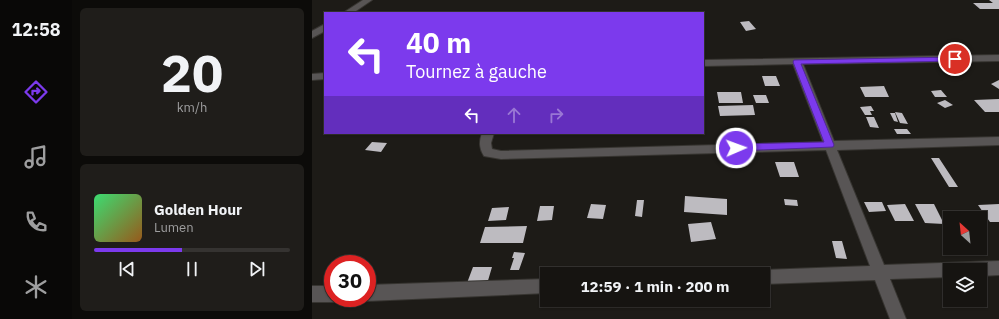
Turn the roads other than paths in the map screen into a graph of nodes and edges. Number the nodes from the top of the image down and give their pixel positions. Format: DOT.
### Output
graph roads {
  1 [pos="368,0"];
  2 [pos="349,12"];
  3 [pos="324,28"];
  4 [pos="312,35"];
  5 [pos="999,58"];
  6 [pos="797,62"];
  7 [pos="704,63"];
  8 [pos="324,76"];
  9 [pos="312,77"];
  10 [pos="488,134"];
  11 [pos="999,141"];
  12 [pos="829,145"];
  13 [pos="999,268"];
  14 [pos="987,269"];
  15 [pos="943,270"];
  16 [pos="880,273"];
  17 [pos="770,277"];
  18 [pos="540,286"];
  19 [pos="376,293"];
  20 [pos="312,294"];
  21 [pos="324,294"];
  22 [pos="898,319"];
  1 -- 2 [label="street"];
  3 -- 4 [label="street"];
  5 -- 6 [label="street"];
  6 -- 7 [label="street"];
  6 -- 12 [label="street"];
  8 -- 9 [label="street"];
  10 -- 12 [label="street"];
  11 -- 12 [label="street"];
  12 -- 16 [label="street"];
  13 -- 14 [label="street"];
  15 -- 16 [label="street"];
  16 -- 17 [label="street"];
  16 -- 22 [label="street"];
  18 -- 19 [label="street"];
  20 -- 21 [label="street"];
}
